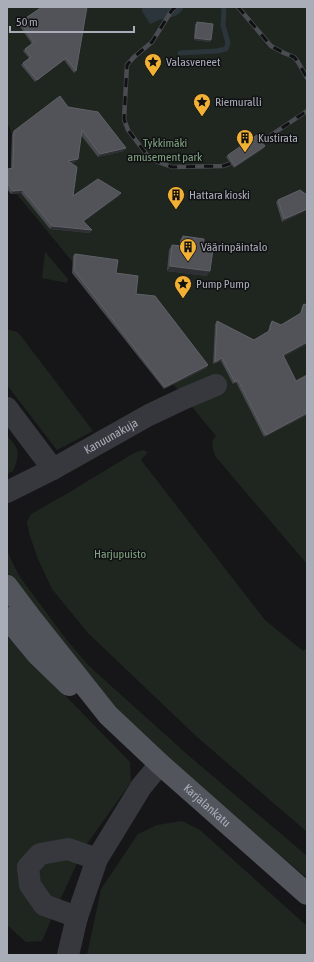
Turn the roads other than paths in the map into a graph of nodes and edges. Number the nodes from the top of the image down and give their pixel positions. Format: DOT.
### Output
graph roads {
  1 [pos="216,385"];
  2 [pos="7,408"];
  3 [pos="53,469"];
  4 [pos="7,492"];
  5 [pos="7,586"];
  6 [pos="7,618"];
  7 [pos="108,715"];
  8 [pos="160,764"];
  9 [pos="96,859"];
  10 [pos="307,894"];
  11 [pos="77,917"];
  12 [pos="68,955"];
  1 -- 3 [label="street, Kanuunakuja"];
  2 -- 3 [label="street"];
  3 -- 4 [label="street, Kanuunakuja"];
  5 -- 7 [label="main road, Karjalankatu"];
  6 -- 7 [label="main road, Karjalankatu"];
  7 -- 8 [label="main road, Karjalankatu"];
  8 -- 9 [label="street"];
  8 -- 10 [label="main road, Karjalankatu"];
  9 -- 11 [label="street"];
  9 -- 11 [label="street"];
  11 -- 12 [label="street"];
}
